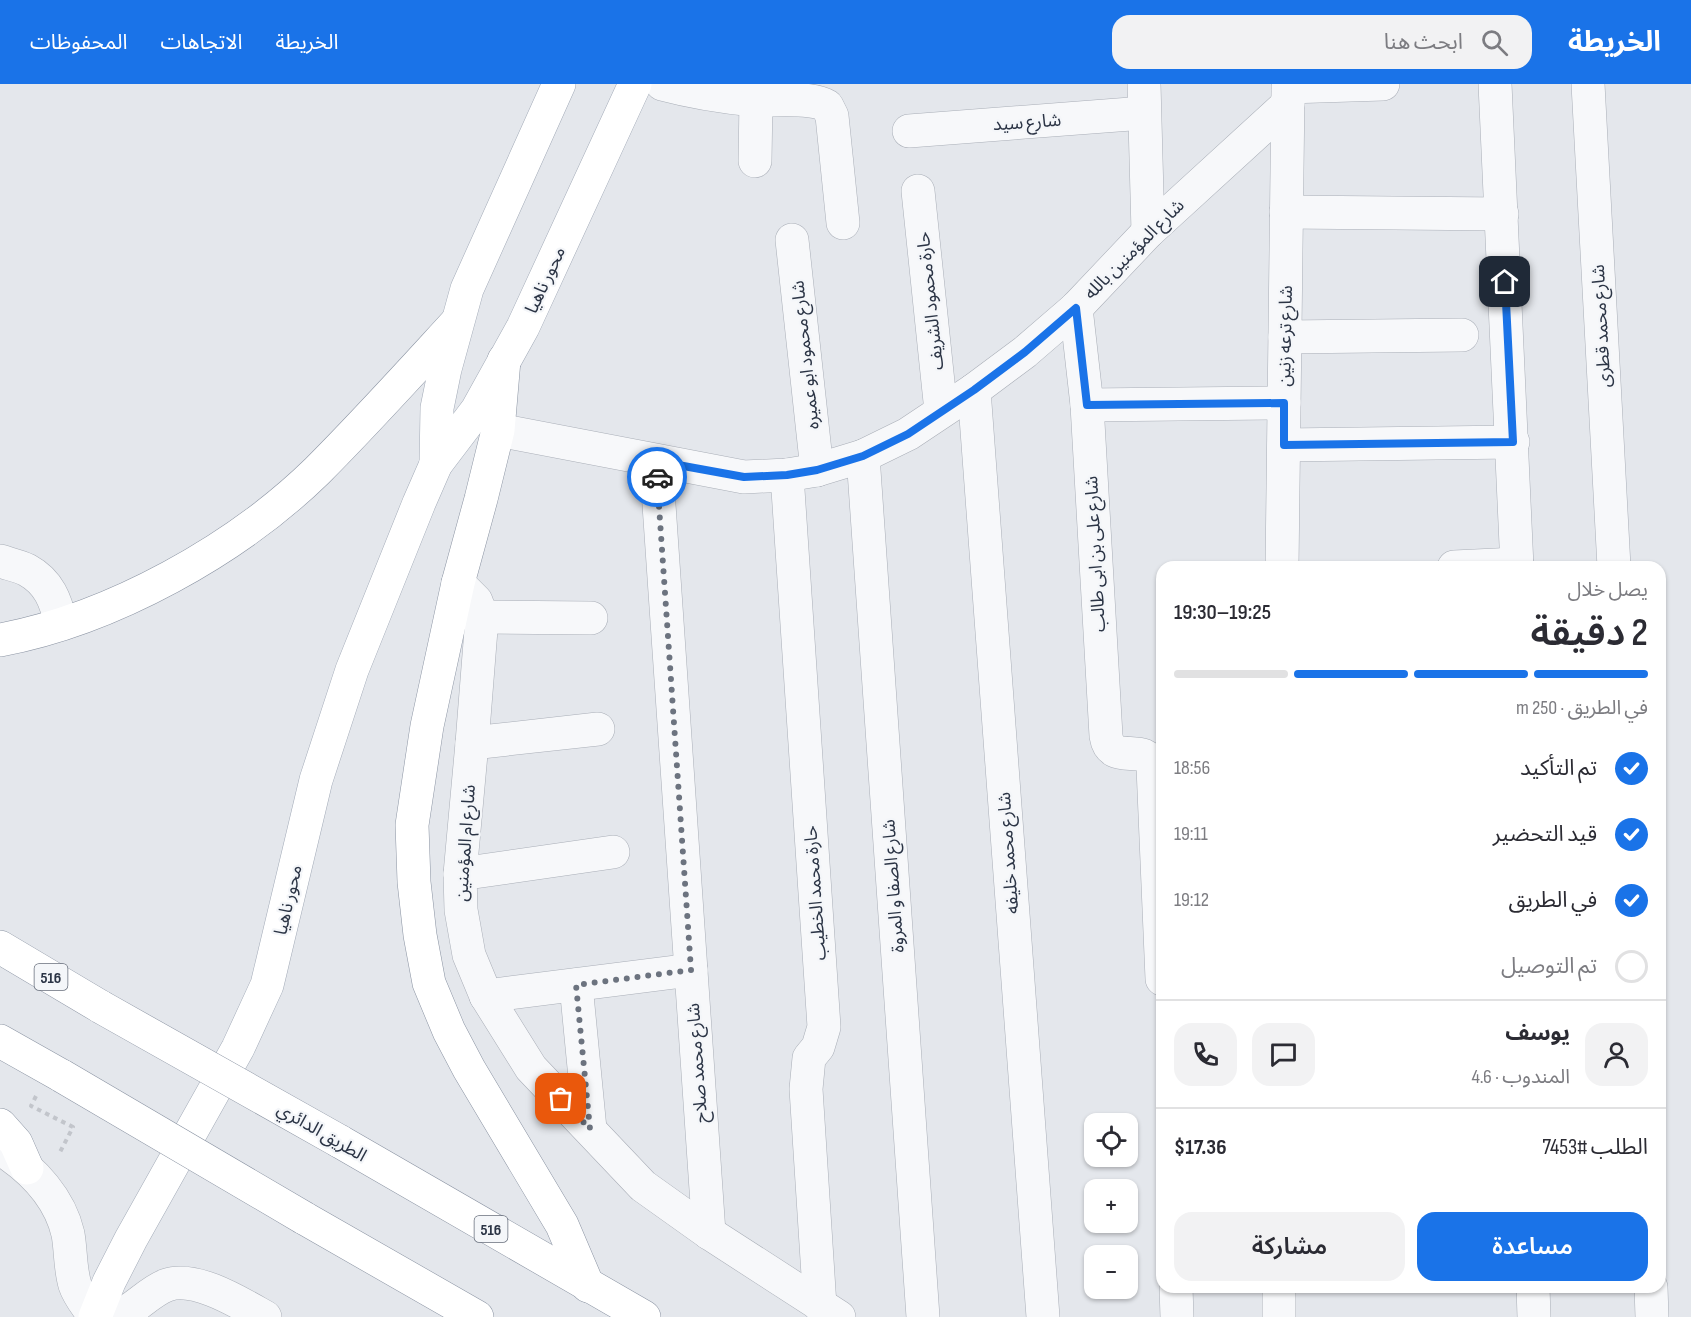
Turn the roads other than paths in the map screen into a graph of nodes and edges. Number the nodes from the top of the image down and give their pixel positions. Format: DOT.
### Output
graph roads {
  1 [pos="560,84"];
  2 [pos="635,84"];
  3 [pos="662,84"];
  4 [pos="1383,84"];
  5 [pos="1495,84"];
  6 [pos="1588,84"];
  7 [pos="1288,92"];
  8 [pos="1144,99"];
  9 [pos="756,100"];
  10 [pos="909,131"];
  11 [pos="755,161"];
  12 [pos="918,191"];
  13 [pos="1286,212"];
  14 [pos="1502,214"];
  15 [pos="843,223"];
  16 [pos="1148,232"];
  17 [pos="792,240"];
  18 [pos="1076,308"];
  19 [pos="457,322"];
  20 [pos="1462,335"];
  21 [pos="1285,337"];
  22 [pos="504,360"];
  23 [pos="974,390"];
  24 [pos="1284,403"];
  25 [pos="1087,405"];
  26 [pos="941,411"];
  27 [pos="498,430"];
  28 [pos="1513,442"];
  29 [pos="1284,445"];
  30 [pos="863,456"];
  31 [pos="656,461"];
  32 [pos="436,464"];
  33 [pos="802,472"];
  34 [pos="0,561"];
  35 [pos="1282,561"];
  36 [pos="1517,561"];
  37 [pos="1614,561"];
  38 [pos="458,583"];
  39 [pos="482,617"];
  40 [pos="591,618"];
  41 [pos="61,624"];
  42 [pos="0,640"];
  43 [pos="598,729"];
  44 [pos="472,743"];
  45 [pos="1156,820"];
  46 [pos="613,852"];
  47 [pos="460,874"];
  48 [pos="0,946"];
  49 [pos="691,970"];
  50 [pos="576,985"];
  51 [pos="486,996"];
  52 [pos="0,1041"];
  53 [pos="590,1129"];
  54 [pos="7,1149"];
  55 [pos="709,1233"];
  56 [pos="588,1286"];
  57 [pos="1176,1293"];
  58 [pos="1279,1293"];
  59 [pos="1533,1293"];
  60 [pos="1651,1293"];
  61 [pos="830,1312"];
  62 [pos="256,1315"];
  63 [pos="96,1317"];
  64 [pos="116,1317"];
  65 [pos="477,1317"];
  66 [pos="644,1317"];
  67 [pos="923,1317"];
  68 [pos="1043,1317"];
  69 [pos="1177,1317"];
  70 [pos="1279,1317"];
  71 [pos="1534,1317"];
  72 [pos="1652,1317"];
  1 -- 19 [label="main road, محور ناهيا"];
  2 -- 22 [label="main road, محور ناهيا"];
  3 -- 9 [label="street"];
  4 -- 7 [label="street"];
  5 -- 14 [label="street"];
  6 -- 37 [label="street, شارع محمد قطرى"];
  7 -- 13 [label="street, شارع ترعه زنين"];
  7 -- 16 [label="street, شارع المؤمنين بالله"];
  8 -- 10 [label="street, شارع سيد"];
  8 -- 16 [label="street"];
  9 -- 11 [label="street"];
  9 -- 15 [label="street"];
  12 -- 26 [label="street, حارة محمود الشريف"];
  13 -- 14 [label="street"];
  13 -- 21 [label="street, شارع ترعه زنين"];
  14 -- 28 [label="street"];
  16 -- 18 [label="street, شارع المؤمنين بالله"];
  17 -- 33 [label="street, شارع محمود ابو عميره"];
  18 -- 23 [label="street, شارع المؤمنين بالله"];
  18 -- 25 [label="street, شارع على بن ابى طالب"];
  19 -- 32 [label="main road, محور ناهيا"];
  19 -- 41 [label="main road"];
  20 -- 21 [label="street"];
  21 -- 24 [label="street, شارع ترعه زنين"];
  22 -- 27 [label="main road"];
  22 -- 32 [label="main road, محور ناهيا"];
  23 -- 26 [label="street, شارع المؤمنين بالله"];
  23 -- 68 [label="street, شارع محمد خليفه"];
  24 -- 25 [label="street"];
  24 -- 29 [label="street, شارع ترعه زنين"];
  25 -- 45 [label="street, شارع على بن ابى طالب"];
  26 -- 30 [label="street, شارع المؤمنين بالله"];
  27 -- 31 [label="street, شارع المؤمنين بالله"];
  27 -- 38 [label="main road"];
  28 -- 29 [label="street"];
  28 -- 36 [label="street"];
  29 -- 35 [label="street, شارع ترعه زنين"];
  30 -- 33 [label="street, شارع المؤمنين بالله"];
  30 -- 67 [label="street, شارع الصفا و المروة"];
  31 -- 33 [label="street, شارع المؤمنين بالله"];
  31 -- 49 [label="street, شارع محمد صلاح"];
  32 -- 63 [label="main road, محور ناهيا"];
  33 -- 61 [label="street, حارة محمد الخطيب"];
  34 -- 41 [label="street"];
  38 -- 39 [label="street"];
  38 -- 56 [label="main road"];
  39 -- 40 [label="street"];
  39 -- 44 [label="street, شارع ام المؤمنين"];
  41 -- 42 [label="main road"];
  43 -- 44 [label="street"];
  44 -- 47 [label="street, شارع ام المؤمنين"];
  46 -- 47 [label="street"];
  47 -- 51 [label="street, شارع ام المؤمنين"];
  48 -- 56 [label="main road, الطريق الدائري / 516, bridge"];
  49 -- 50 [label="street"];
  49 -- 55 [label="street, شارع محمد صلاح"];
  50 -- 51 [label="street"];
  50 -- 53 [label="street"];
  51 -- 53 [label="street, شارع ام المؤمنين"];
  52 -- 65 [label="main road, bridge"];
  53 -- 55 [label="street, شارع ام المؤمنين"];
  54 -- 63 [label="street"];
  55 -- 61 [label="street, شارع ام المؤمنين"];
  56 -- 66 [label="main road, الطريق الدائري / 516"];
  57 -- 69 [label="street"];
  58 -- 70 [label="street"];
  59 -- 71 [label="street"];
  60 -- 72 [label="street"];
  62 -- 64 [label="street"];
}
